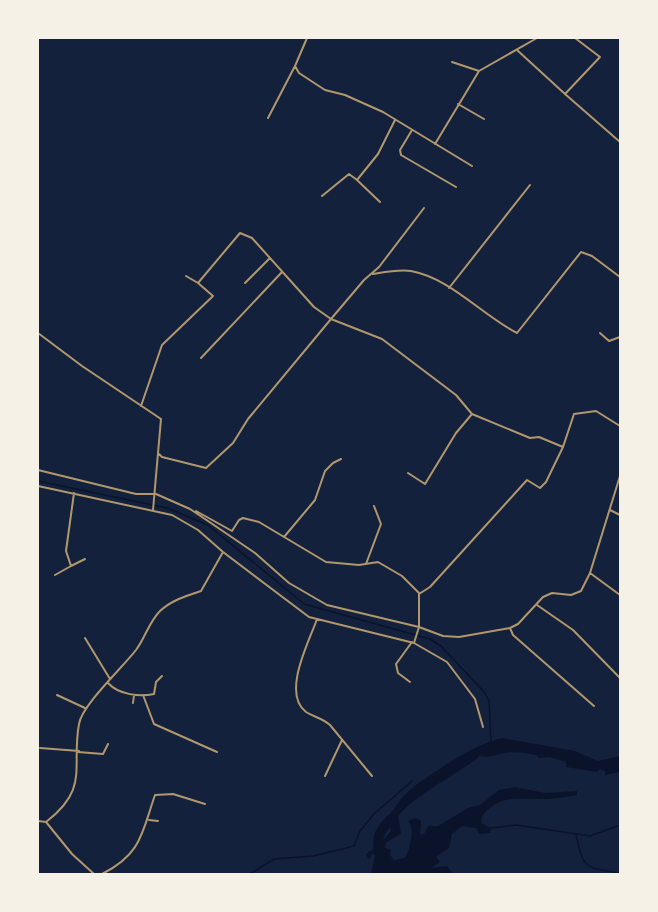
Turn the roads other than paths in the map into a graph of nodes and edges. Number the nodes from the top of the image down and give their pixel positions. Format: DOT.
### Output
graph roads {
  1 [pos="307,38"];
  2 [pos="537,38"];
  3 [pos="575,38"];
  4 [pos="517,50"];
  5 [pos="452,62"];
  6 [pos="295,66"];
  7 [pos="479,71"];
  8 [pos="566,94"];
  9 [pos="458,104"];
  10 [pos="268,118"];
  11 [pos="484,119"];
  12 [pos="395,120"];
  13 [pos="412,130"];
  14 [pos="621,142"];
  15 [pos="435,144"];
  16 [pos="472,166"];
  17 [pos="357,180"];
  18 [pos="530,185"];
  19 [pos="456,186"];
  20 [pos="322,196"];
  21 [pos="380,202"];
  22 [pos="424,208"];
  23 [pos="264,245"];
  24 [pos="266,254"];
  25 [pos="270,258"];
  26 [pos="282,272"];
  27 [pos="373,274"];
  28 [pos="186,276"];
  29 [pos="621,277"];
  30 [pos="198,283"];
  31 [pos="245,283"];
  32 [pos="449,288"];
  33 [pos="331,319"];
  34 [pos="38,333"];
  35 [pos="600,333"];
  36 [pos="621,337"];
  37 [pos="201,358"];
  38 [pos="141,406"];
  39 [pos="472,414"];
  40 [pos="621,426"];
  41 [pos="563,447"];
  42 [pos="159,454"];
  43 [pos="341,459"];
  44 [pos="38,470"];
  45 [pos="408,473"];
  46 [pos="621,476"];
  47 [pos="38,486"];
  48 [pos="74,493"];
  49 [pos="156,494"];
  50 [pos="374,506"];
  51 [pos="153,508"];
  52 [pos="190,509"];
  53 [pos="610,510"];
  54 [pos="621,514"];
  55 [pos="285,537"];
  56 [pos="223,552"];
  57 [pos="85,559"];
  58 [pos="366,564"];
  59 [pos="71,566"];
  60 [pos="590,573"];
  61 [pos="55,575"];
  62 [pos="419,594"];
  63 [pos="621,595"];
  64 [pos="537,605"];
  65 [pos="317,619"];
  66 [pos="418,627"];
  67 [pos="510,628"];
  68 [pos="85,638"];
  69 [pos="413,643"];
  70 [pos="162,676"];
  71 [pos="621,678"];
  72 [pos="110,679"];
  73 [pos="410,682"];
  74 [pos="108,684"];
  75 [pos="57,695"];
  76 [pos="134,695"];
  77 [pos="143,695"];
  78 [pos="133,703"];
  79 [pos="594,705"];
  80 [pos="85,708"];
  81 [pos="483,727"];
  82 [pos="342,740"];
  83 [pos="108,744"];
  84 [pos="40,748"];
  85 [pos="79,752"];
  86 [pos="217,753"];
  87 [pos="325,776"];
  88 [pos="372,776"];
  89 [pos="206,804"];
  90 [pos="149,820"];
  91 [pos="38,821"];
  92 [pos="158,821"];
  93 [pos="46,822"];
  94 [pos="94,874"];
  95 [pos="102,874"];
  1 -- 6 [label="street"];
  2 -- 4 [label="street"];
  3 -- 8 [label="street"];
  4 -- 7 [label="street"];
  4 -- 8 [label="street"];
  5 -- 7 [label="street"];
  6 -- 10 [label="street"];
  6 -- 12 [label="street"];
  7 -- 9 [label="street"];
  8 -- 14 [label="street"];
  9 -- 11 [label="street"];
  9 -- 15 [label="street"];
  12 -- 13 [label="street"];
  12 -- 17 [label="street"];
  13 -- 15 [label="street"];
  13 -- 19 [label="street"];
  15 -- 16 [label="street"];
  17 -- 20 [label="street"];
  17 -- 21 [label="street"];
  18 -- 32 [label="street"];
  22 -- 27 [label="street"];
  23 -- 24 [label="street"];
  24 -- 25 [label="street"];
  24 -- 30 [label="street"];
  25 -- 26 [label="street"];
  25 -- 31 [label="street"];
  26 -- 33 [label="street"];
  26 -- 37 [label="street"];
  27 -- 32 [label="street"];
  27 -- 33 [label="street"];
  28 -- 30 [label="street"];
  29 -- 32 [label="street"];
  30 -- 38 [label="street"];
  33 -- 39 [label="street"];
  33 -- 42 [label="street"];
  34 -- 38 [label="street"];
  35 -- 36 [label="street"];
  38 -- 42 [label="street"];
  39 -- 41 [label="street"];
  39 -- 45 [label="street"];
  40 -- 41 [label="street"];
  41 -- 62 [label="street"];
  42 -- 49 [label="street"];
  43 -- 55 [label="street"];
  44 -- 49 [label="street"];
  46 -- 53 [label="street"];
  47 -- 48 [label="street"];
  48 -- 51 [label="street"];
  48 -- 59 [label="street"];
  49 -- 51 [label="street"];
  49 -- 52 [label="street"];
  50 -- 58 [label="street"];
  51 -- 56 [label="street"];
  52 -- 55 [label="street"];
  52 -- 66 [label="street"];
  53 -- 54 [label="street"];
  53 -- 60 [label="street"];
  55 -- 58 [label="street"];
  56 -- 65 [label="street"];
  56 -- 72 [label="street"];
  57 -- 59 [label="street"];
  58 -- 62 [label="street"];
  59 -- 61 [label="street"];
  60 -- 63 [label="street"];
  60 -- 64 [label="street"];
  62 -- 66 [label="street"];
  64 -- 67 [label="street"];
  64 -- 71 [label="street"];
  65 -- 69 [label="street"];
  65 -- 82 [label="street"];
  66 -- 67 [label="street"];
  66 -- 69 [label="street"];
  67 -- 79 [label="street"];
  68 -- 72 [label="street"];
  69 -- 73 [label="street"];
  69 -- 81 [label="street"];
  70 -- 77 [label="street"];
  72 -- 74 [label="street"];
  74 -- 76 [label="street"];
  74 -- 80 [label="street"];
  75 -- 80 [label="street"];
  76 -- 77 [label="street"];
  76 -- 78 [label="street"];
  77 -- 86 [label="street"];
  80 -- 85 [label="street"];
  82 -- 87 [label="street"];
  82 -- 88 [label="street"];
  83 -- 85 [label="street"];
  84 -- 85 [label="street"];
  85 -- 93 [label="street"];
  89 -- 90 [label="street"];
  90 -- 92 [label="street"];
  90 -- 95 [label="street"];
  91 -- 93 [label="street"];
  93 -- 94 [label="street"];
}
